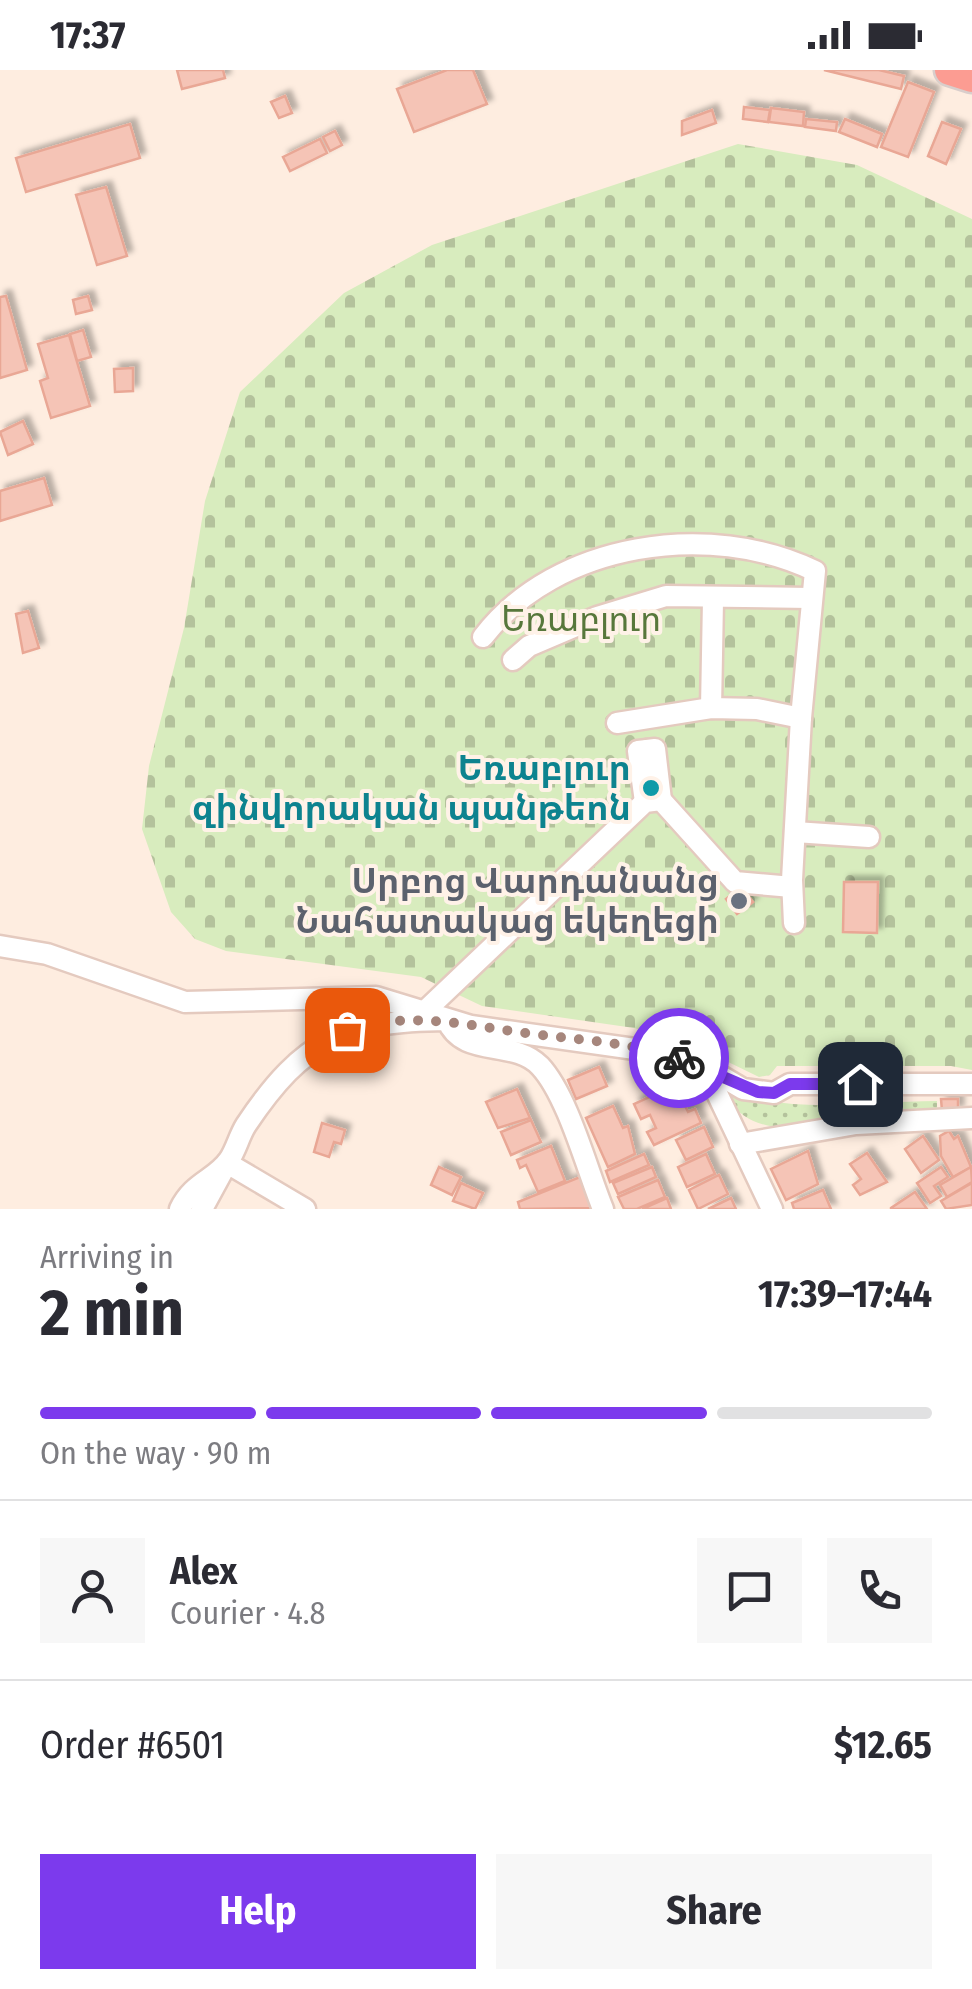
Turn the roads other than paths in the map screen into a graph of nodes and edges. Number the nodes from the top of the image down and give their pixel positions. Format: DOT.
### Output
graph roads {
  1 [pos="950,70"];
  2 [pos="972,78"];
  3 [pos="810,598"];
  4 [pos="712,600"];
  5 [pos="483,637"];
  6 [pos="514,660"];
  7 [pos="711,708"];
  8 [pos="801,718"];
  9 [pos="642,721"];
  10 [pos="617,724"];
  11 [pos="653,801"];
  12 [pos="795,832"];
  13 [pos="870,838"];
  14 [pos="792,887"];
  15 [pos="794,922"];
  16 [pos="0,946"];
  17 [pos="424,1011"];
  18 [pos="447,1020"];
  19 [pos="704,1066"];
  20 [pos="972,1084"];
  21 [pos="972,1118"];
  22 [pos="740,1144"];
  23 [pos="227,1163"];
  24 [pos="180,1209"];
  25 [pos="202,1209"];
  26 [pos="305,1209"];
  27 [pos="602,1209"];
  28 [pos="772,1209"];
  1 -- 2 [label="highway"];
  3 -- 4 [label="street"];
  3 -- 5 [label="street"];
  3 -- 8 [label="street"];
  4 -- 6 [label="street"];
  4 -- 7 [label="street"];
  7 -- 8 [label="street"];
  7 -- 9 [label="street"];
  8 -- 12 [label="street"];
  9 -- 10 [label="street"];
  9 -- 11 [label="street"];
  11 -- 14 [label="street"];
  11 -- 17 [label="street"];
  12 -- 13 [label="street"];
  12 -- 14 [label="street"];
  14 -- 15 [label="street"];
  16 -- 17 [label="street"];
  17 -- 18 [label="street"];
  18 -- 19 [label="street"];
  18 -- 23 [label="street"];
  18 -- 27 [label="street"];
  19 -- 20 [label="street"];
  19 -- 22 [label="street"];
  21 -- 22 [label="street"];
  22 -- 28 [label="street"];
  23 -- 24 [label="street"];
  23 -- 25 [label="street"];
  23 -- 26 [label="street"];
}
